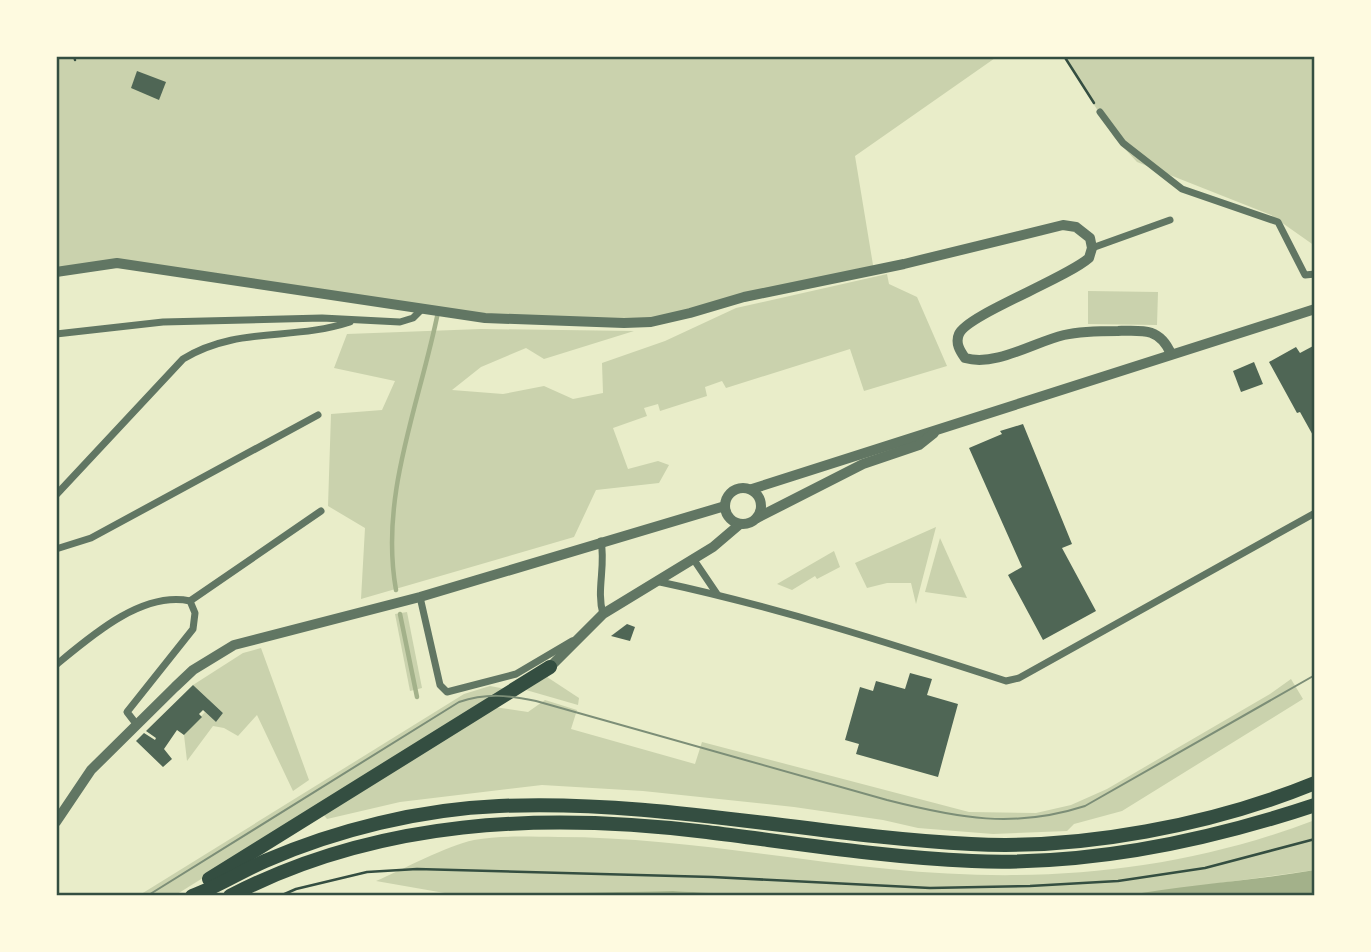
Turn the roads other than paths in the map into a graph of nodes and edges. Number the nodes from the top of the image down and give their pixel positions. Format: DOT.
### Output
graph roads {
  1 [pos="1100,112"];
  2 [pos="1170,220"];
  3 [pos="1092,248"];
  4 [pos="56,272"];
  5 [pos="1315,274"];
  6 [pos="1315,309"];
  7 [pos="421,310"];
  8 [pos="353,322"];
  9 [pos="56,334"];
  10 [pos="1171,354"];
  11 [pos="318,415"];
  12 [pos="936,432"];
  13 [pos="752,489"];
  14 [pos="56,495"];
  15 [pos="725,506"];
  16 [pos="321,512"];
  17 [pos="1315,513"];
  18 [pos="757,518"];
  19 [pos="740,524"];
  20 [pos="601,541"];
  21 [pos="56,549"];
  22 [pos="694,559"];
  23 [pos="660,582"];
  24 [pos="717,594"];
  25 [pos="420,597"];
  26 [pos="190,601"];
  27 [pos="603,614"];
  28 [pos="582,637"];
  29 [pos="56,665"];
  30 [pos="550,667"];
  31 [pos="137,725"];
  32 [pos="1315,783"];
  33 [pos="1315,805"];
  34 [pos="56,822"];
  35 [pos="189,896"];
  36 [pos="230,896"];
  1 -- 5 [label="street"];
  2 -- 3 [label="street"];
  3 -- 7 [label="street"];
  3 -- 10 [label="street"];
  4 -- 7 [label="street"];
  6 -- 10 [label="street"];
  7 -- 8 [label="street"];
  8 -- 9 [label="street"];
  8 -- 14 [label="street"];
  10 -- 12 [label="street"];
  11 -- 21 [label="street"];
  12 -- 13 [label="street"];
  12 -- 18 [label="street"];
  13 -- 15 [label="street"];
  13 -- 18 [label="street"];
  15 -- 19 [label="street"];
  15 -- 20 [label="street"];
  16 -- 26 [label="street"];
  17 -- 24 [label="street"];
  18 -- 19 [label="street"];
  19 -- 22 [label="street"];
  20 -- 25 [label="street"];
  20 -- 27 [label="street"];
  22 -- 23 [label="street"];
  22 -- 24 [label="street"];
  23 -- 24 [label="street"];
  23 -- 27 [label="street"];
  25 -- 28 [label="street"];
  25 -- 31 [label="street"];
  26 -- 29 [label="street"];
  26 -- 31 [label="street"];
  27 -- 28 [label="street"];
  28 -- 30 [label="street"];
  30 -- 35 [label="highway"];
  31 -- 34 [label="street"];
  32 -- 35 [label="highway"];
  33 -- 36 [label="highway"];
}
